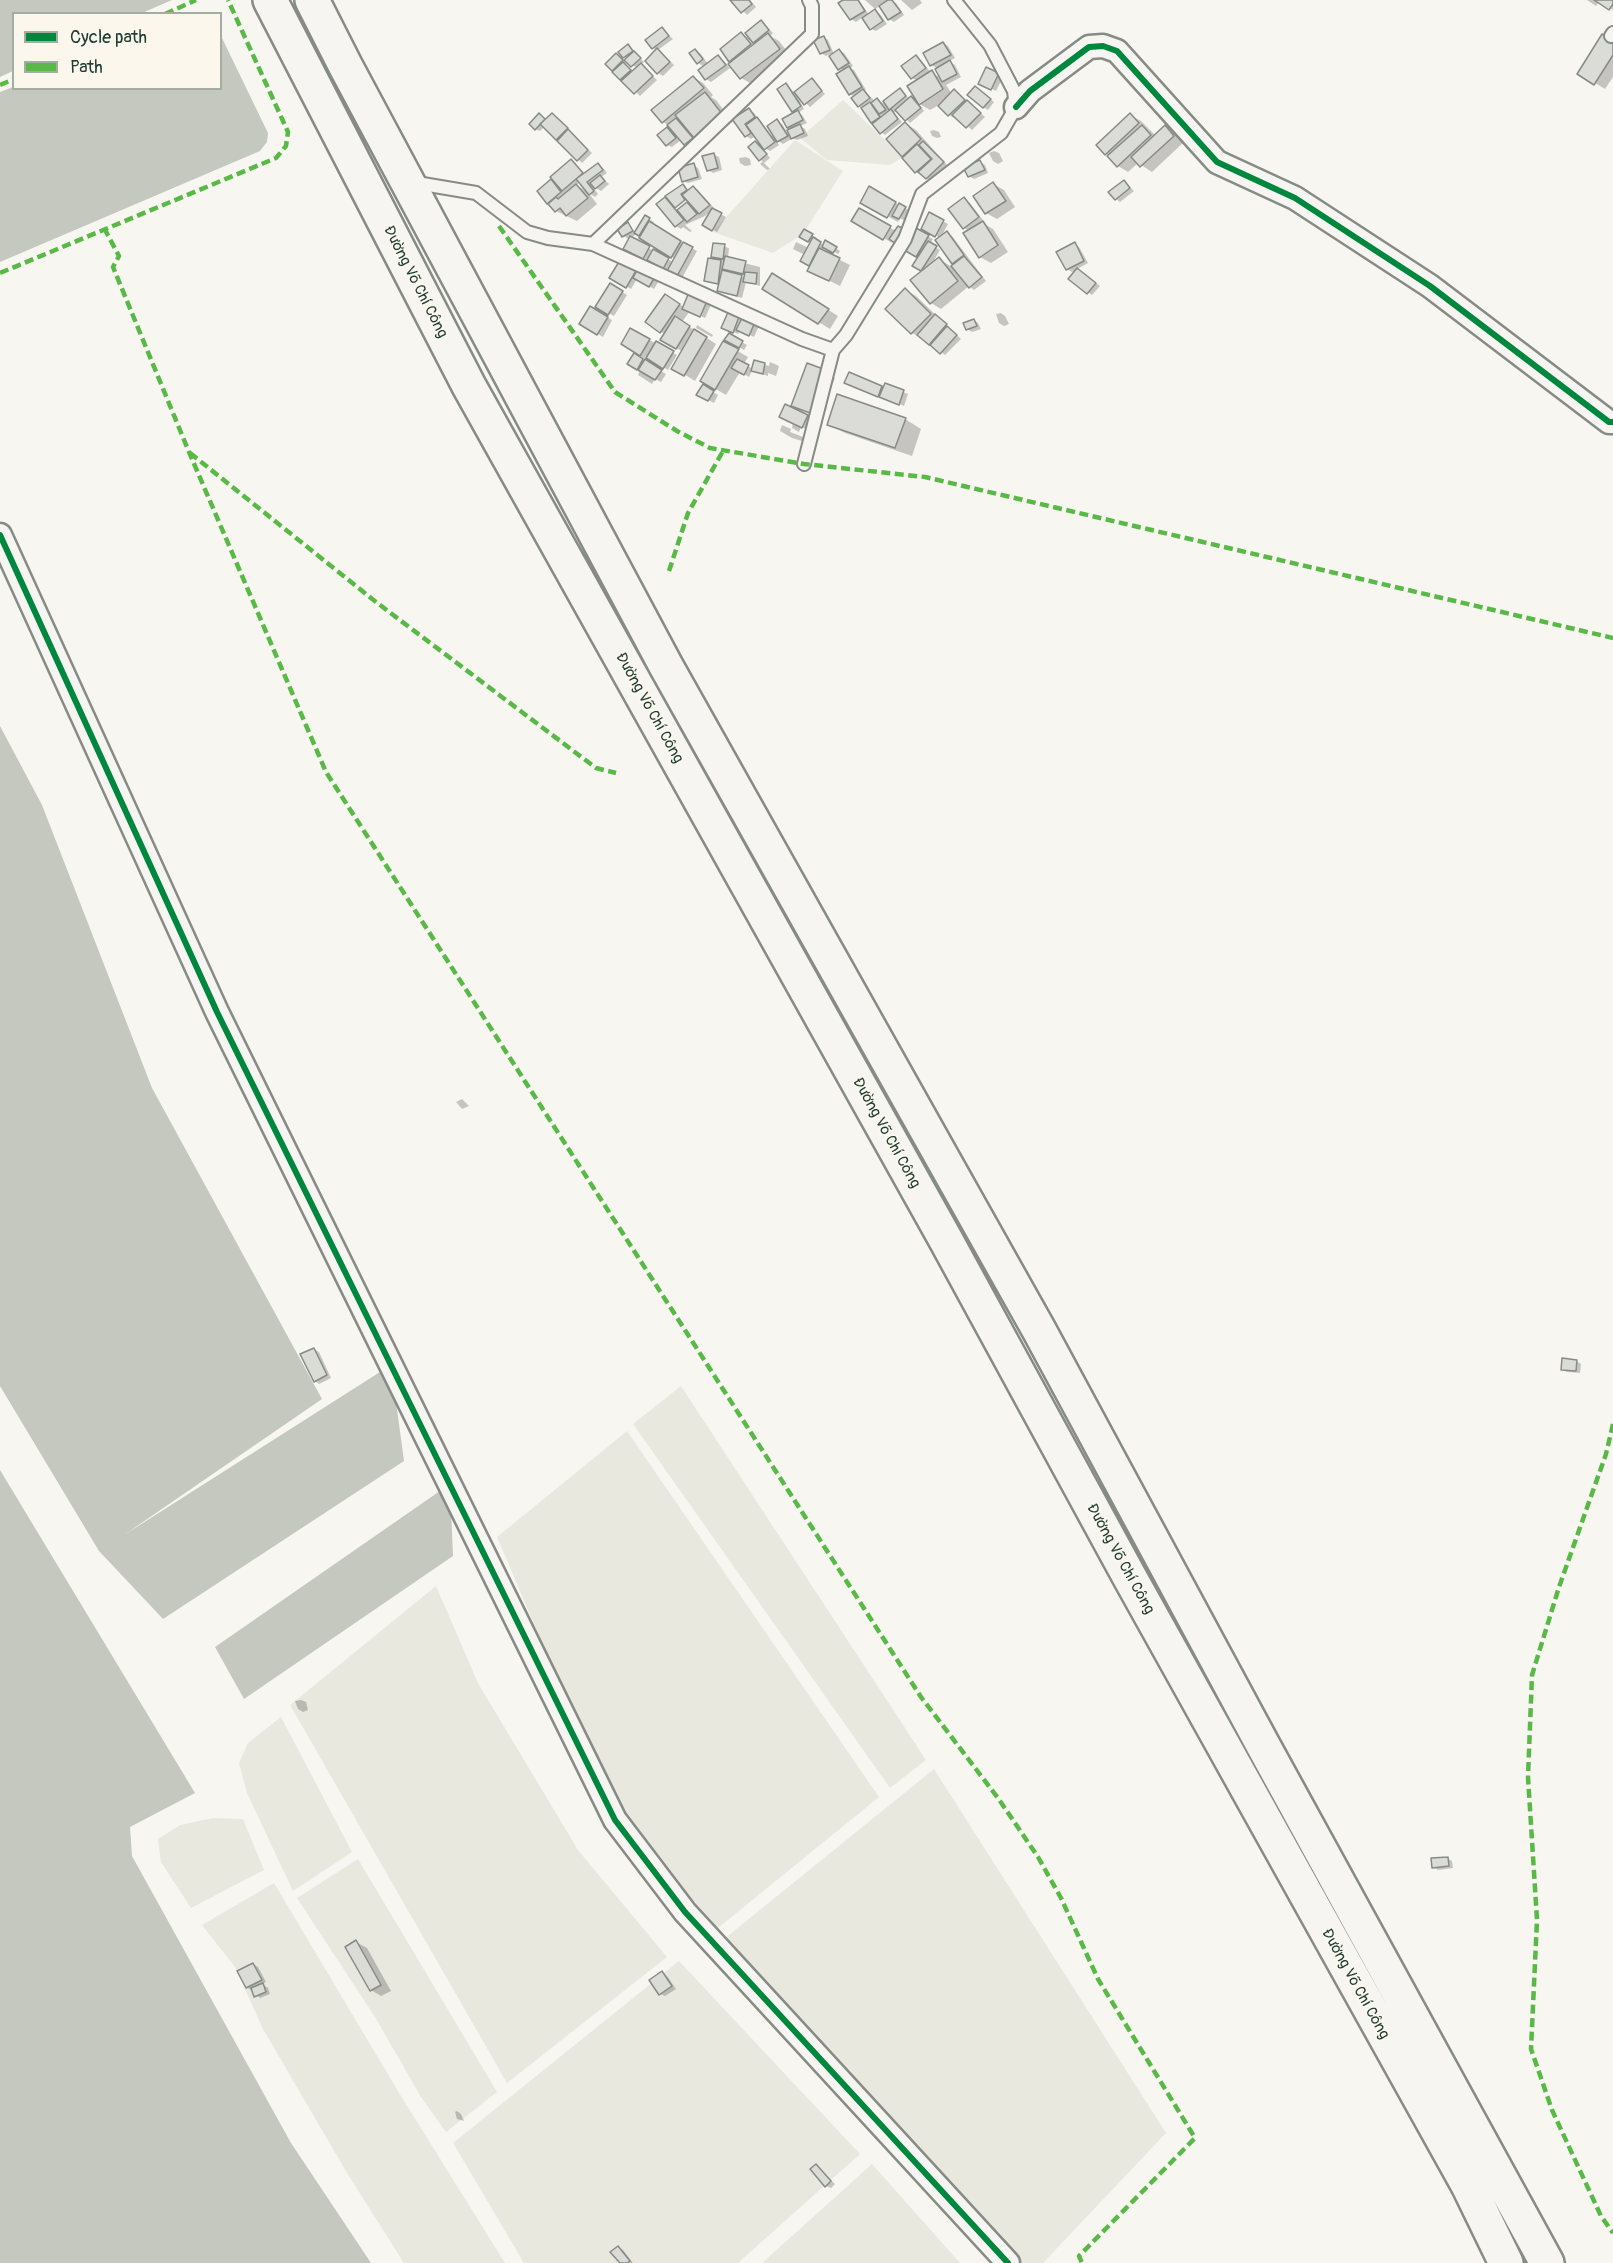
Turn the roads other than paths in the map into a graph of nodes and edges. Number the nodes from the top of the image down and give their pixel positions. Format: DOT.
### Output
graph roads {
  1 [pos="270,0"];
  2 [pos="312,0"];
  3 [pos="809,0"];
  4 [pos="954,0"];
  5 [pos="1016,107"];
  6 [pos="406,181"];
  7 [pos="593,244"];
  8 [pos="833,350"];
  9 [pos="1613,422"];
  10 [pos="804,464"];
  11 [pos="0,535"];
  12 [pos="1008,2263"];
  13 [pos="1506,2263"];
  14 [pos="1547,2263"];
  1 -- 13 [label="main road, Đường Võ Chí Công"];
  2 -- 6 [label="main road"];
  3 -- 7 [label="lane"];
  4 -- 5 [label="lane"];
  5 -- 8 [label="lane"];
  5 -- 9 [label="street"];
  6 -- 7 [label="lane"];
  6 -- 14 [label="main road"];
  7 -- 8 [label="lane"];
  8 -- 10 [label="lane"];
  11 -- 12 [label="street"];
}
